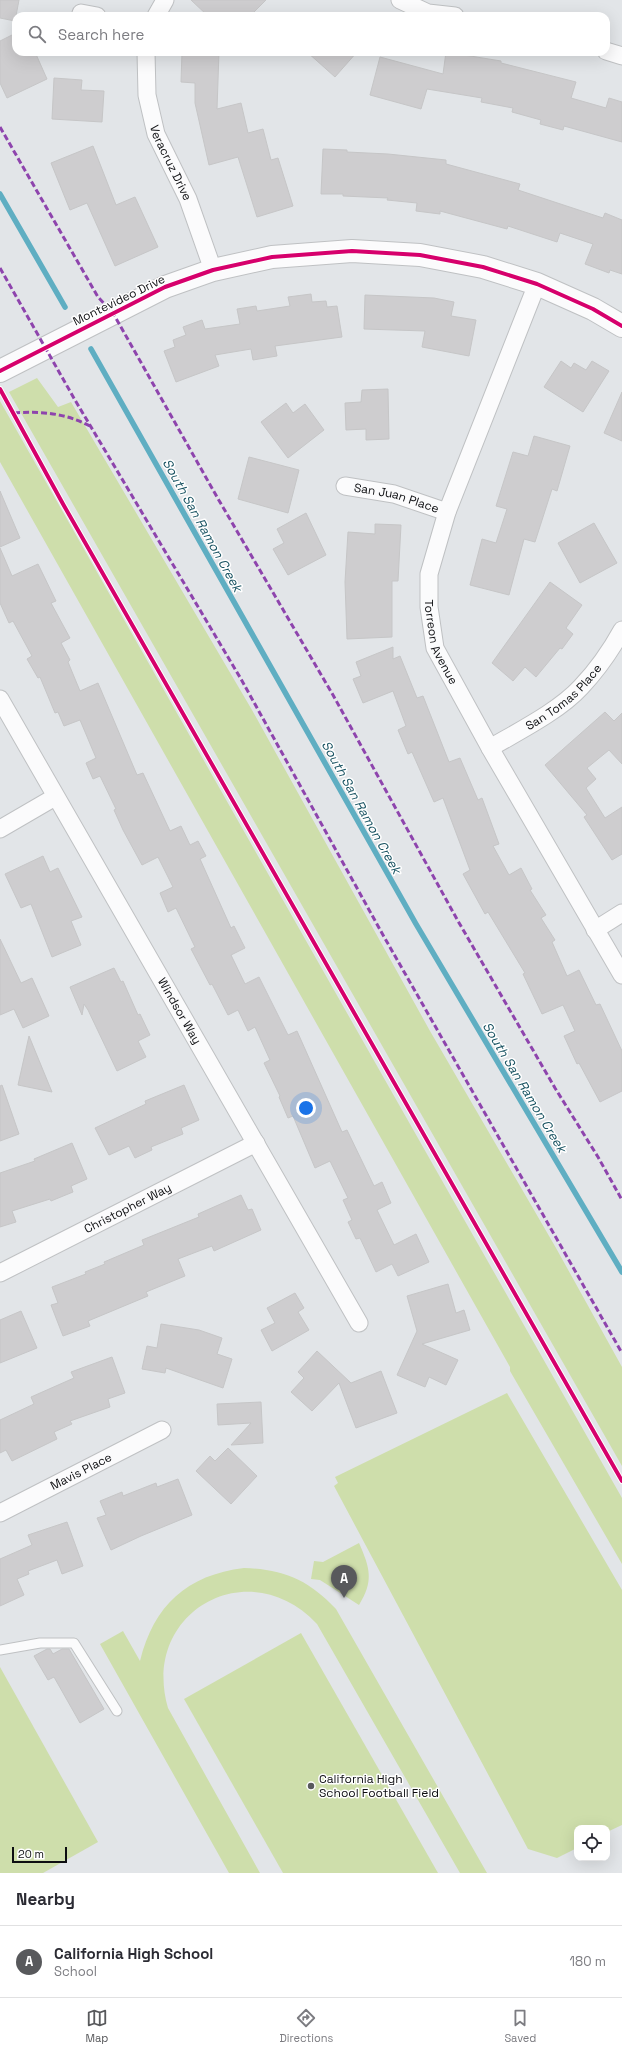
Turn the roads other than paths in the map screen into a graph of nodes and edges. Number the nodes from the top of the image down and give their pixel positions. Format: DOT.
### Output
graph roads {
  1 [pos="164,0"];
  2 [pos="400,0"];
  3 [pos="158,12"];
  4 [pos="426,12"];
  5 [pos="610,52"];
  6 [pos="146,56"];
  7 [pos="622,56"];
  8 [pos="213,270"];
  9 [pos="537,284"];
  10 [pos="622,326"];
  11 [pos="0,370"];
  12 [pos="345,486"];
  13 [pos="447,512"];
  14 [pos="622,630"];
  15 [pos="0,699"];
  16 [pos="490,748"];
  17 [pos="55,797"];
  18 [pos="0,828"];
  19 [pos="622,913"];
  20 [pos="596,930"];
  21 [pos="622,975"];
  22 [pos="256,1143"];
  23 [pos="0,1273"];
  24 [pos="359,1323"];
  25 [pos="162,1430"];
  26 [pos="0,1513"];
  27 [pos="0,1650"];
  28 [pos="117,1711"];
  1 -- 3 [label="street"];
  2 -- 4 [label="street"];
  5 -- 7 [label="street"];
  6 -- 8 [label="street, Veracruz Drive"];
  8 -- 9 [label="street, Montevideo Drive"];
  8 -- 11 [label="street, Montevideo Drive"];
  9 -- 10 [label="street, Montevideo Drive"];
  9 -- 13 [label="street, Torreon Avenue"];
  12 -- 13 [label="street, San Juan Place"];
  13 -- 16 [label="street, Torreon Avenue"];
  14 -- 16 [label="street, San Tomas Place"];
  15 -- 17 [label="street, Windsor Way"];
  16 -- 20 [label="street, Torreon Avenue"];
  17 -- 18 [label="street"];
  17 -- 22 [label="street, Windsor Way"];
  19 -- 20 [label="street"];
  20 -- 21 [label="street, Torreon Avenue"];
  22 -- 23 [label="street, Christopher Way"];
  22 -- 24 [label="street, Windsor Way"];
  25 -- 26 [label="street, Mavis Place"];
  27 -- 28 [label="lane"];
}
